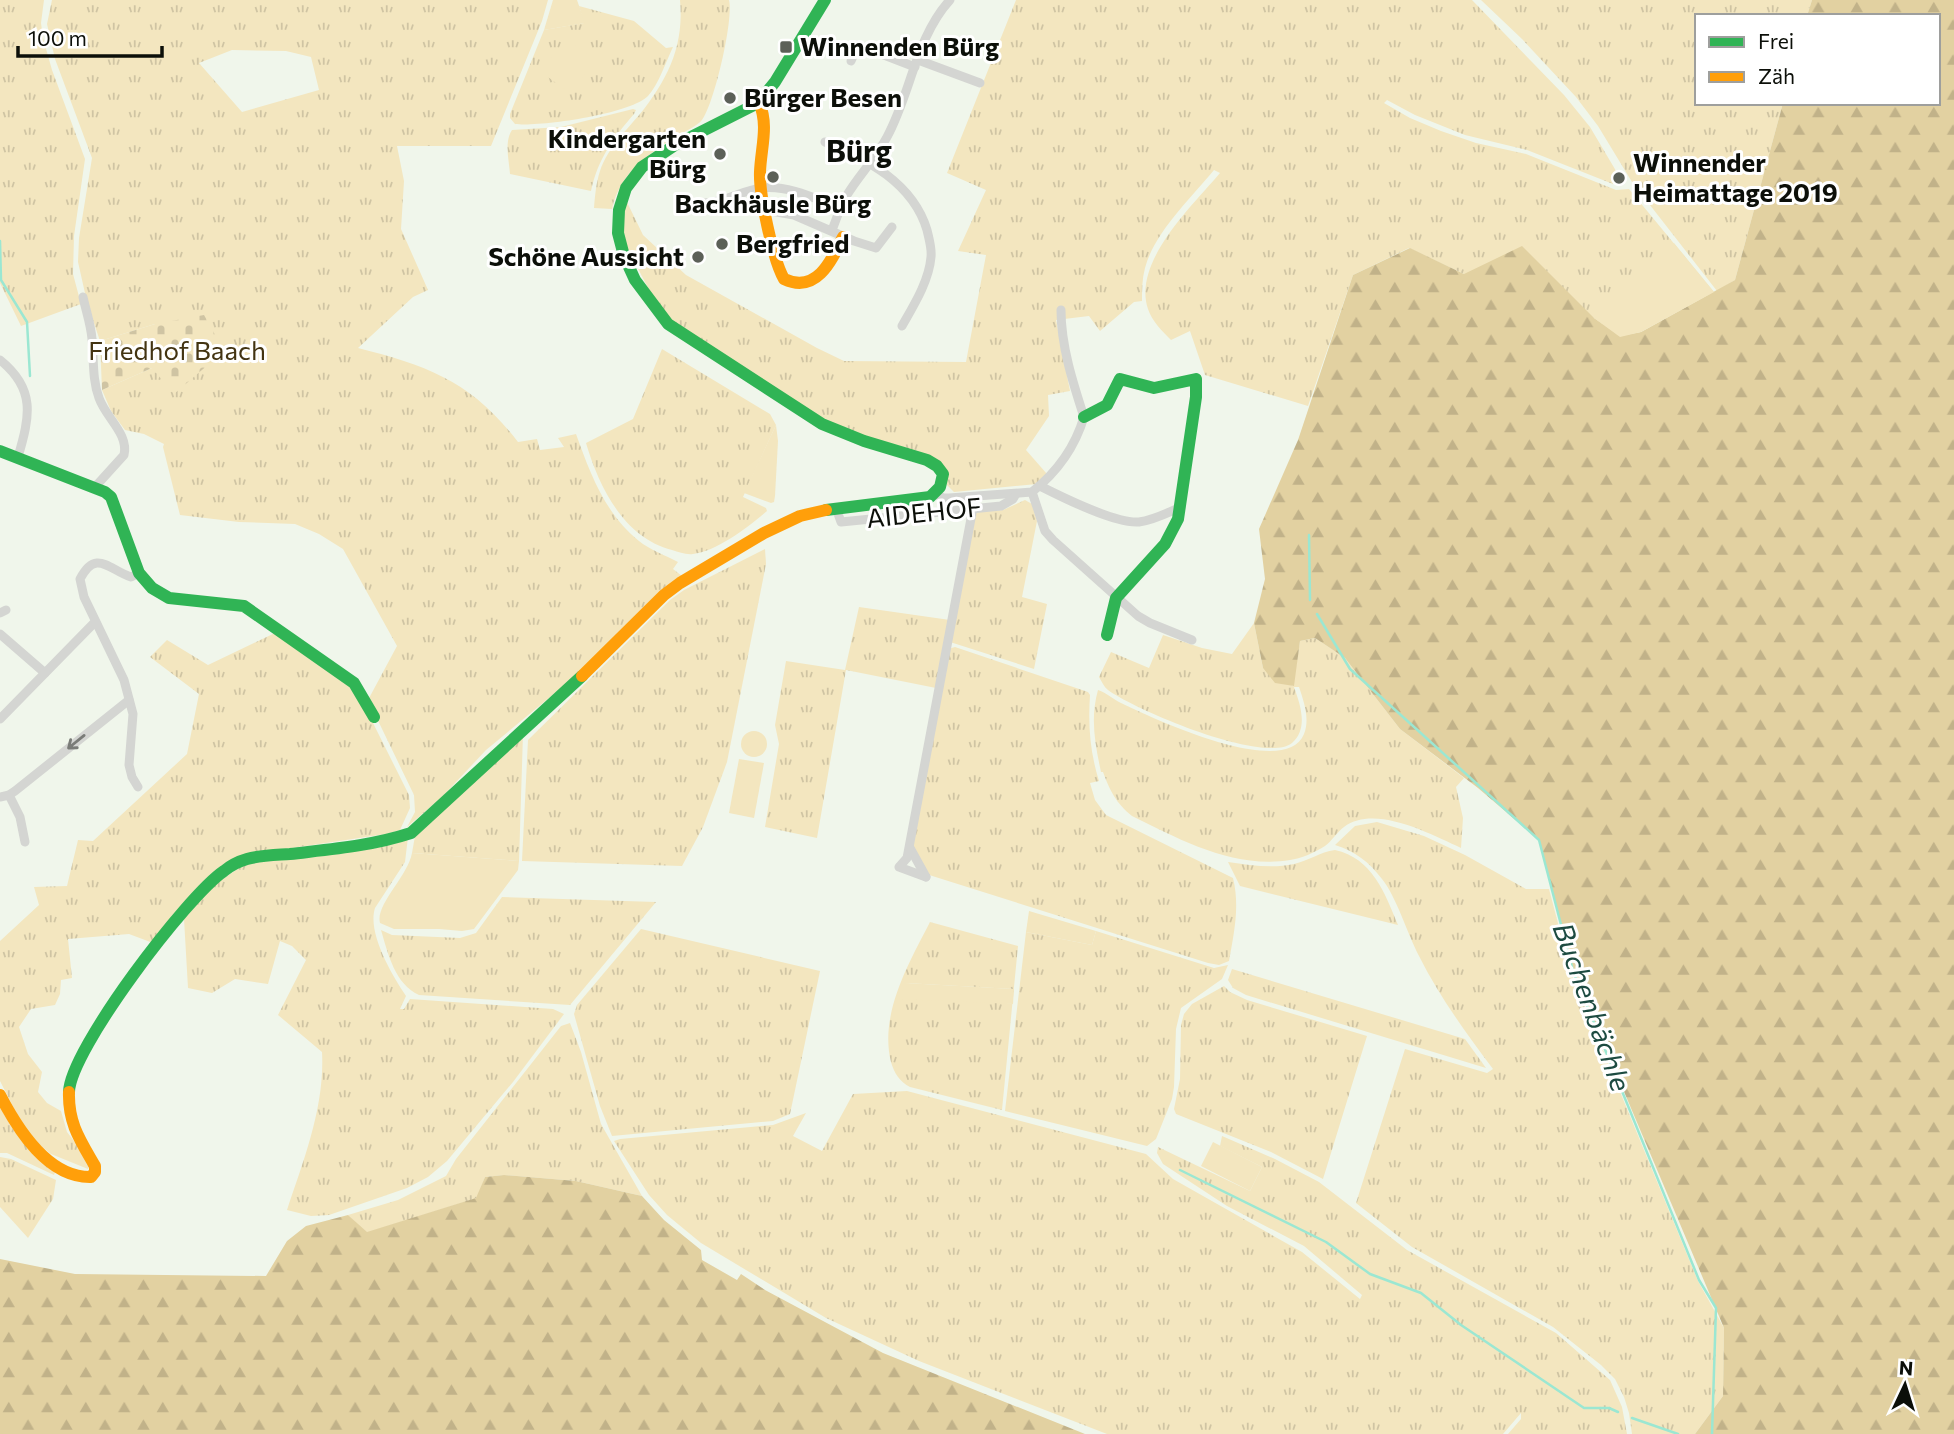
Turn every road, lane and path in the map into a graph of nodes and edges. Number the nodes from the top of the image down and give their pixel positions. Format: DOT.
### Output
graph roads {
  1 [pos="825,0"];
  2 [pos="950,0"];
  3 [pos="851,61"];
  4 [pos="917,63"];
  5 [pos="980,83"];
  6 [pos="759,102"];
  7 [pos="825,142"];
  8 [pos="869,163"];
  9 [pos="760,188"];
  10 [pos="704,203"];
  11 [pos="840,208"];
  12 [pos="765,210"];
  13 [pos="892,228"];
  14 [pos="837,233"];
  15 [pos="83,297"];
  16 [pos="1061,310"];
  17 [pos="902,326"];
  18 [pos="0,360"];
  19 [pos="1084,417"];
  20 [pos="0,451"];
  21 [pos="18,457"];
  22 [pos="95,487"];
  23 [pos="1036,489"];
  24 [pos="936,494"];
  25 [pos="1016,494"];
  26 [pos="1181,507"];
  27 [pos="973,508"];
  28 [pos="836,509"];
  29 [pos="139,573"];
  30 [pos="1116,598"];
  31 [pos="95,622"];
  32 [pos="0,634"];
  33 [pos="1107,635"];
  34 [pos="1192,640"];
  35 [pos="45,673"];
  36 [pos="129,700"];
  37 [pos="374,718"];
  38 [pos="0,719"];
  39 [pos="138,787"];
  40 [pos="5,796"];
  41 [pos="25,842"];
  42 [pos="909,848"];
  43 [pos="0,1095"];
  1 -- 6 [label="street"];
  2 -- 4 [label="street"];
  3 -- 4 [label="street"];
  4 -- 5 [label="street"];
  4 -- 8 [label="street"];
  6 -- 9 [label="street"];
  6 -- 24 [label="street"];
  7 -- 8 [label="street"];
  8 -- 11 [label="street"];
  8 -- 17 [label="street"];
  9 -- 10 [label="street"];
  9 -- 11 [label="street"];
  9 -- 12 [label="street"];
  11 -- 14 [label="street"];
  12 -- 14 [label="street"];
  12 -- 14 [label="street"];
  13 -- 14 [label="street"];
  15 -- 22 [label="street"];
  16 -- 19 [label="street"];
  18 -- 21 [label="street"];
  19 -- 23 [label="street"];
  19 -- 26 [label="street"];
  20 -- 21 [label="street"];
  21 -- 22 [label="street"];
  22 -- 29 [label="street"];
  23 -- 25 [label="street"];
  23 -- 26 [label="street"];
  23 -- 30 [label="street"];
  24 -- 25 [label="street"];
  24 -- 28 [label="street"];
  25 -- 27 [label="street, AIDEHOF"];
  26 -- 30 [label="street"];
  27 -- 28 [label="street, AIDEHOF"];
  27 -- 42 [label="street"];
  28 -- 43 [label="street"];
  29 -- 31 [label="street"];
  29 -- 37 [label="street"];
  30 -- 33 [label="street"];
  30 -- 34 [label="street"];
  31 -- 35 [label="street"];
  31 -- 36 [label="street"];
  32 -- 35 [label="street"];
  35 -- 38 [label="street"];
  36 -- 39 [label="street"];
  36 -- 40 [label="street, one-way"];
  40 -- 41 [label="street"];
}
